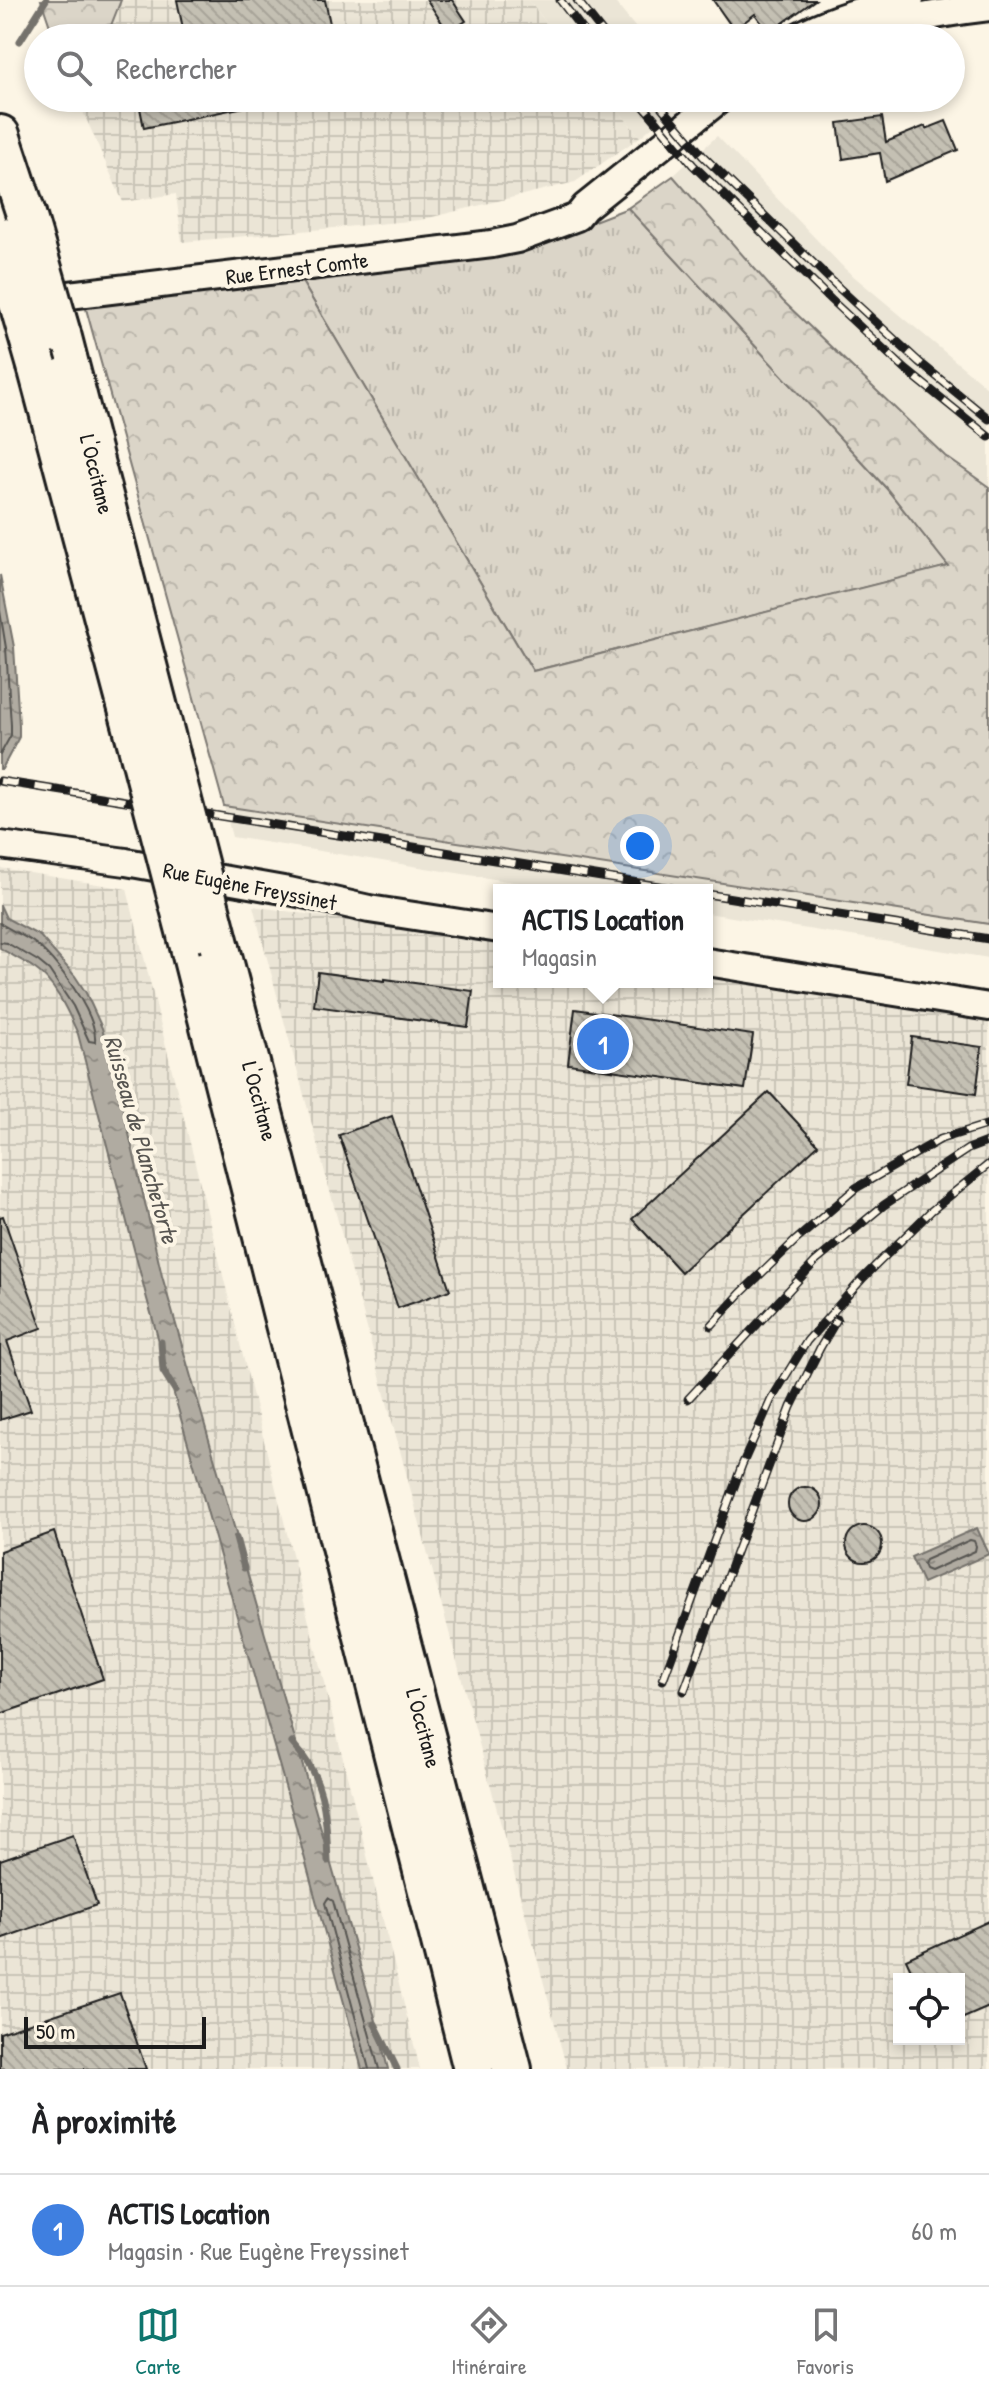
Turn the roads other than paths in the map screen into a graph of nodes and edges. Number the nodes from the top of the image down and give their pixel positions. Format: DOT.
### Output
graph roads {
  1 [pos="910,0"];
  2 [pos="989,7"];
  3 [pos="822,24"];
  4 [pos="885,24"];
  5 [pos="704,112"];
  6 [pos="0,135"];
  7 [pos="585,207"];
  8 [pos="13,225"];
  9 [pos="0,288"];
  10 [pos="0,303"];
  11 [pos="155,754"];
  12 [pos="0,845"];
  13 [pos="493,928"];
  14 [pos="203,941"];
  15 [pos="713,963"];
  16 [pos="989,1007"];
  17 [pos="473,2069"];
  18 [pos="512,2069"];
  1 -- 3 [label="street"];
  2 -- 4 [label="street"];
  5 -- 7 [label="street, Rue Ernest Comte"];
  6 -- 8 [label="highway, L'Occitane"];
  7 -- 9 [label="street, Rue Ernest Comte"];
  7 -- 10 [label="street, Rue Ernest Comte"];
  8 -- 11 [label="highway, L'Occitane, bridge"];
  8 -- 11 [label="highway, L'Occitane, bridge"];
  11 -- 14 [label="highway, L'Occitane, bridge"];
  12 -- 13 [label="street, Rue Eugène Freyssinet"];
  14 -- 17 [label="highway, L'Occitane"];
  14 -- 18 [label="highway, L'Occitane"];
  15 -- 16 [label="street"];
}
